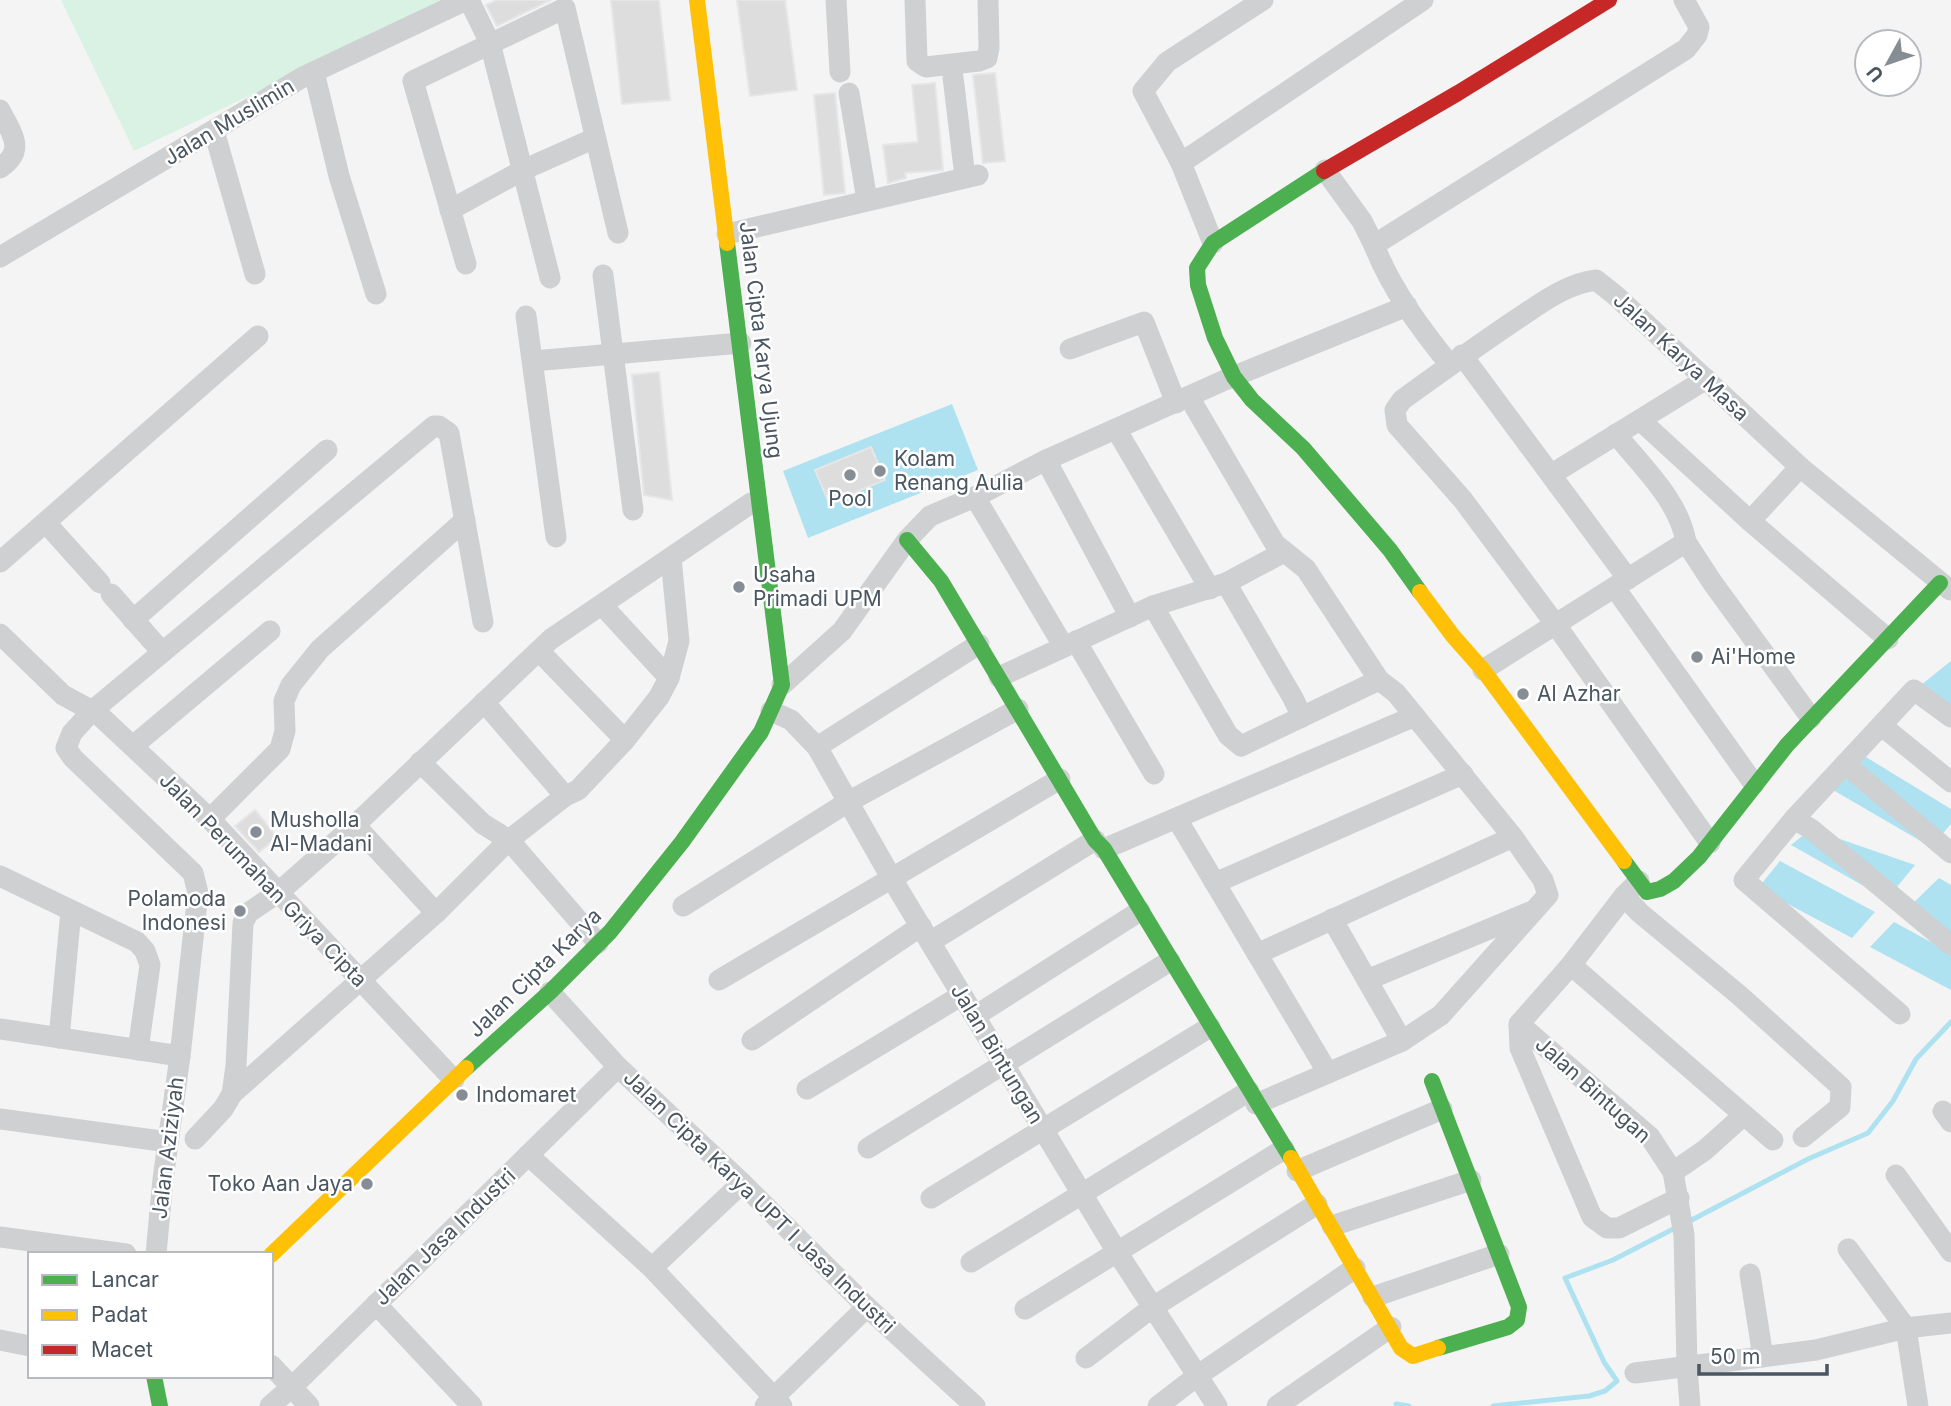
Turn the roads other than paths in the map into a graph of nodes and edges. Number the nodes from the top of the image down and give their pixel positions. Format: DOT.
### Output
graph roads {
  1 [pos="467,0"];
  2 [pos="697,0"];
  3 [pos="836,0"];
  4 [pos="915,0"];
  5 [pos="988,0"];
  6 [pos="1263,0"];
  7 [pos="1423,0"];
  8 [pos="1609,0"];
  9 [pos="1684,0"];
  10 [pos="490,43"];
  11 [pos="314,72"];
  12 [pos="840,72"];
  13 [pos="953,77"];
  14 [pos="849,93"];
  15 [pos="0,110"];
  16 [pos="214,131"];
  17 [pos="595,138"];
  18 [pos="1181,163"];
  19 [pos="0,168"];
  20 [pos="523,170"];
  21 [pos="1325,170"];
  22 [pos="867,200"];
  23 [pos="450,210"];
  24 [pos="618,233"];
  25 [pos="727,234"];
  26 [pos="1213,243"];
  27 [pos="1374,245"];
  28 [pos="0,257"];
  29 [pos="466,264"];
  30 [pos="254,274"];
  31 [pos="603,275"];
  32 [pos="550,278"];
  33 [pos="376,294"];
  34 [pos="1407,306"];
  35 [pos="526,316"];
  36 [pos="258,336"];
  37 [pos="741,343"];
  38 [pos="1070,349"];
  39 [pos="613,354"];
  40 [pos="1456,360"];
  41 [pos="533,361"];
  42 [pos="1234,377"];
  43 [pos="1706,379"];
  44 [pos="1182,400"];
  45 [pos="1640,419"];
  46 [pos="1116,429"];
  47 [pos="1616,435"];
  48 [pos="327,450"];
  49 [pos="1046,460"];
  50 [pos="1800,467"];
  51 [pos="1552,474"];
  52 [pos="975,497"];
  53 [pos="751,503"];
  54 [pos="633,510"];
  55 [pos="465,520"];
  56 [pos="1750,521"];
  57 [pos="46,523"];
  58 [pos="556,537"];
  59 [pos="907,540"];
  60 [pos="1686,542"];
  61 [pos="1284,552"];
  62 [pos="671,558"];
  63 [pos="0,562"];
  64 [pos="1621,583"];
  65 [pos="1218,586"];
  66 [pos="1945,587"];
  67 [pos="602,605"];
  68 [pos="1153,606"];
  69 [pos="1130,617"];
  70 [pos="133,620"];
  71 [pos="483,622"];
  72 [pos="1556,625"];
  73 [pos="270,631"];
  74 [pos="0,634"];
  75 [pos="1888,639"];
  76 [pos="979,644"];
  77 [pos="1070,644"];
  78 [pos="539,650"];
  79 [pos="162,652"];
  80 [pos="1483,670"];
  81 [pos="999,677"];
  82 [pos="670,678"];
  83 [pos="1379,680"];
  84 [pos="782,685"];
  85 [pos="484,702"];
  86 [pos="1018,709"];
  87 [pos="92,711"];
  88 [pos="771,711"];
  89 [pos="1415,716"];
  90 [pos="1302,717"];
  91 [pos="1951,717"];
  92 [pos="1811,718"];
  93 [pos="1882,726"];
  94 [pos="625,740"];
  95 [pos="133,746"];
  96 [pos="817,747"];
  97 [pos="420,762"];
  98 [pos="1845,764"];
  99 [pos="1154,774"];
  100 [pos="1462,774"];
  101 [pos="1060,779"];
  102 [pos="1951,782"];
  103 [pos="1754,784"];
  104 [pos="565,796"];
  105 [pos="848,802"];
  106 [pos="210,819"];
  107 [pos="1177,819"];
  108 [pos="1794,819"];
  109 [pos="355,825"];
  110 [pos="1513,836"];
  111 [pos="509,840"];
  112 [pos="1710,843"];
  113 [pos="1100,844"];
  114 [pos="1951,853"];
  115 [pos="0,876"];
  116 [pos="892,879"];
  117 [pos="1215,883"];
  118 [pos="1631,888"];
  119 [pos="279,892"];
  120 [pos="683,906"];
  121 [pos="1536,910"];
  122 [pos="71,911"];
  123 [pos="1140,911"];
  124 [pos="436,913"];
  125 [pos="1332,919"];
  126 [pos="925,934"];
  127 [pos="598,943"];
  128 [pos="1951,945"];
  129 [pos="1257,954"];
  130 [pos="1170,961"];
  131 [pos="1571,965"];
  132 [pos="719,980"];
  133 [pos="1367,980"];
  134 [pos="360,981"];
  135 [pos="550,992"];
  136 [pos="962,995"];
  137 [pos="1900,1014"];
  138 [pos="975,1016"];
  139 [pos="1519,1024"];
  140 [pos="1210,1027"];
  141 [pos="0,1029"];
  142 [pos="59,1038"];
  143 [pos="752,1040"];
  144 [pos="1402,1041"];
  145 [pos="138,1050"];
  146 [pos="180,1056"];
  147 [pos="1004,1064"];
  148 [pos="618,1067"];
  149 [pos="1328,1073"];
  150 [pos="454,1080"];
  151 [pos="1432,1081"];
  152 [pos="807,1089"];
  153 [pos="232,1094"];
  154 [pos="1252,1097"];
  155 [pos="1443,1109"];
  156 [pos="1744,1115"];
  157 [pos="0,1119"];
  158 [pos="1044,1130"];
  159 [pos="1803,1137"];
  160 [pos="195,1139"];
  161 [pos="1773,1140"];
  162 [pos="168,1142"];
  163 [pos="868,1148"];
  164 [pos="1284,1149"];
  165 [pos="528,1155"];
  166 [pos="1297,1171"];
  167 [pos="1673,1172"];
  168 [pos="1896,1175"];
  169 [pos="1471,1180"];
  170 [pos="742,1183"];
  171 [pos="1082,1194"];
  172 [pos="931,1198"];
  173 [pos="1680,1203"];
  174 [pos="1317,1204"];
  175 [pos="1332,1226"];
  176 [pos="0,1237"];
  177 [pos="1848,1249"];
  178 [pos="111,1252"];
  179 [pos="156,1252"];
  180 [pos="1117,1252"];
  181 [pos="1951,1252"];
  182 [pos="273,1253"];
  183 [pos="1499,1254"];
  184 [pos="971,1262"];
  185 [pos="652,1268"];
  186 [pos="1355,1268"];
  187 [pos="1750,1274"];
  188 [pos="1373,1297"];
  189 [pos="376,1304"];
  190 [pos="867,1307"];
  191 [pos="1153,1307"];
  192 [pos="1025,1309"];
  193 [pos="1951,1322"];
  194 [pos="1391,1327"];
  195 [pos="1906,1328"];
  196 [pos="0,1340"];
  197 [pos="28,1346"];
  198 [pos="1763,1357"];
  199 [pos="1086,1358"];
  200 [pos="273,1367"];
  201 [pos="1687,1367"];
  202 [pos="1635,1373"];
  203 [pos="1197,1376"];
  204 [pos="154,1378"];
  205 [pos="292,1387"];
  206 [pos="963,1402"];
  207 [pos="773,1403"];
  208 [pos="160,1406"];
  209 [pos="270,1406"];
  210 [pos="309,1406"];
  211 [pos="472,1406"];
  212 [pos="1158,1406"];
  213 [pos="1217,1406"];
  214 [pos="1277,1406"];
  215 [pos="1690,1406"];
  216 [pos="1918,1406"];
  1 -- 10 [label="street"];
  1 -- 11 [label="street, Jalan Muslimin"];
  2 -- 25 [label="street, Jalan Cipta Karya Ujung"];
  3 -- 12 [label="street"];
  4 -- 5 [label="street"];
  6 -- 18 [label="street"];
  7 -- 18 [label="street"];
  8 -- 21 [label="street"];
  9 -- 27 [label="street"];
  10 -- 17 [label="street"];
  10 -- 20 [label="street"];
  10 -- 23 [label="street"];
  11 -- 16 [label="street, Jalan Muslimin"];
  11 -- 33 [label="street"];
  13 -- 22 [label="street"];
  14 -- 22 [label="street"];
  15 -- 19 [label="street"];
  16 -- 28 [label="street, Jalan Muslimin"];
  16 -- 30 [label="street"];
  17 -- 20 [label="street"];
  17 -- 24 [label="street"];
  18 -- 26 [label="street"];
  20 -- 23 [label="street"];
  20 -- 32 [label="street"];
  21 -- 26 [label="street"];
  21 -- 27 [label="street"];
  22 -- 25 [label="street"];
  23 -- 29 [label="street"];
  25 -- 37 [label="street, Jalan Cipta Karya Ujung"];
  26 -- 42 [label="street"];
  27 -- 34 [label="street"];
  31 -- 39 [label="street"];
  34 -- 40 [label="street"];
  34 -- 42 [label="street"];
  35 -- 41 [label="street"];
  36 -- 57 [label="street"];
  37 -- 39 [label="street"];
  37 -- 84 [label="street, Jalan Cipta Karya Ujung"];
  38 -- 44 [label="street"];
  39 -- 41 [label="street"];
  39 -- 54 [label="street"];
  40 -- 43 [label="street, Jalan Karya Masa"];
  40 -- 51 [label="street"];
  40 -- 72 [label="street, Jalan Karya Masa"];
  41 -- 58 [label="street"];
  42 -- 44 [label="street"];
  42 -- 80 [label="street"];
  43 -- 45 [label="street"];
  43 -- 50 [label="street, Jalan Karya Masa"];
  44 -- 46 [label="street"];
  44 -- 61 [label="street"];
  45 -- 47 [label="street"];
  45 -- 56 [label="street"];
  46 -- 49 [label="street"];
  46 -- 65 [label="street"];
  47 -- 51 [label="street"];
  47 -- 60 [label="street"];
  48 -- 70 [label="street"];
  49 -- 52 [label="street"];
  49 -- 69 [label="street"];
  50 -- 56 [label="street"];
  50 -- 66 [label="street, Jalan Karya Masa"];
  51 -- 64 [label="street"];
  52 -- 59 [label="street"];
  52 -- 77 [label="street"];
  53 -- 62 [label="street"];
  55 -- 71 [label="street"];
  55 -- 79 [label="street"];
  55 -- 106 [label="street"];
  56 -- 75 [label="street"];
  57 -- 63 [label="street"];
  57 -- 70 [label="street"];
  59 -- 76 [label="street"];
  59 -- 84 [label="street"];
  60 -- 64 [label="street"];
  60 -- 92 [label="street"];
  61 -- 65 [label="street"];
  61 -- 83 [label="street"];
  62 -- 67 [label="street"];
  62 -- 82 [label="street"];
  64 -- 72 [label="street"];
  64 -- 103 [label="street"];
  65 -- 68 [label="street"];
  65 -- 90 [label="street"];
  66 -- 75 [label="street"];
  67 -- 78 [label="street"];
  67 -- 82 [label="street"];
  68 -- 69 [label="street"];
  68 -- 90 [label="street"];
  69 -- 77 [label="street"];
  70 -- 79 [label="street"];
  72 -- 80 [label="street"];
  72 -- 112 [label="street"];
  73 -- 95 [label="street"];
  74 -- 87 [label="street, Jalan Perumahan Griya Cipta"];
  75 -- 92 [label="street"];
  76 -- 81 [label="street"];
  76 -- 96 [label="street"];
  77 -- 81 [label="street"];
  77 -- 99 [label="street"];
  78 -- 85 [label="street"];
  78 -- 94 [label="street"];
  79 -- 87 [label="street"];
  80 -- 118 [label="street"];
  81 -- 86 [label="street"];
  82 -- 94 [label="street"];
  83 -- 89 [label="street"];
  83 -- 90 [label="street"];
  84 -- 88 [label="street, Jalan Cipta Karya"];
  85 -- 97 [label="street"];
  85 -- 104 [label="street"];
  86 -- 101 [label="street"];
  86 -- 105 [label="street"];
  87 -- 95 [label="street, Jalan Perumahan Griya Cipta"];
  87 -- 146 [label="street"];
  88 -- 96 [label="street, Jalan Bintungan"];
  88 -- 127 [label="street, Jalan Cipta Karya"];
  89 -- 100 [label="street"];
  89 -- 107 [label="street"];
  91 -- 93 [label="street"];
  92 -- 103 [label="street"];
  93 -- 98 [label="street"];
  93 -- 102 [label="street"];
  94 -- 104 [label="street"];
  95 -- 106 [label="street, Jalan Perumahan Griya Cipta"];
  96 -- 105 [label="street, Jalan Bintungan"];
  97 -- 109 [label="street"];
  97 -- 111 [label="street"];
  98 -- 108 [label="street"];
  98 -- 114 [label="street"];
  100 -- 110 [label="street"];
  100 -- 117 [label="street"];
  101 -- 113 [label="street"];
  101 -- 116 [label="street"];
  103 -- 112 [label="street"];
  104 -- 111 [label="street"];
  105 -- 116 [label="street, Jalan Bintungan"];
  105 -- 120 [label="street"];
  106 -- 119 [label="street, Jalan Perumahan Griya Cipta"];
  107 -- 113 [label="street"];
  107 -- 117 [label="street"];
  108 -- 128 [label="street"];
  108 -- 137 [label="street"];
  109 -- 119 [label="street"];
  109 -- 124 [label="street"];
  110 -- 121 [label="street"];
  110 -- 125 [label="street"];
  111 -- 124 [label="street"];
  111 -- 127 [label="street"];
  112 -- 118 [label="street"];
  113 -- 123 [label="street"];
  113 -- 126 [label="street"];
  115 -- 122 [label="street"];
  116 -- 126 [label="street, Jalan Bintungan"];
  116 -- 132 [label="street"];
  117 -- 129 [label="street"];
  118 -- 131 [label="street"];
  118 -- 159 [label="street"];
  119 -- 134 [label="street, Jalan Perumahan Griya Cipta"];
  119 -- 153 [label="street"];
  121 -- 133 [label="street"];
  121 -- 144 [label="street"];
  122 -- 142 [label="street"];
  122 -- 145 [label="street"];
  123 -- 130 [label="street"];
  123 -- 138 [label="street"];
  124 -- 134 [label="street"];
  125 -- 129 [label="street"];
  125 -- 133 [label="street"];
  126 -- 136 [label="street, Jalan Bintungan"];
  126 -- 143 [label="street"];
  127 -- 135 [label="street, Jalan Cipta Karya"];
  129 -- 149 [label="street"];
  130 -- 140 [label="street"];
  130 -- 147 [label="street"];
  131 -- 139 [label="street"];
  131 -- 156 [label="street"];
  133 -- 144 [label="street"];
  134 -- 150 [label="street, Jalan Perumahan Griya Cipta"];
  134 -- 153 [label="street"];
  135 -- 148 [label="street, Jalan Cipta Karya UPT I Jasa Industri"];
  135 -- 150 [label="street, Jalan Cipta Karya"];
  136 -- 138 [label="street, Jalan Bintungan"];
  136 -- 152 [label="street"];
  138 -- 147 [label="street, Jalan Bintungan"];
  139 -- 167 [label="street, Jalan Bintugan"];
  139 -- 173 [label="street"];
  140 -- 154 [label="street"];
  140 -- 158 [label="street"];
  141 -- 142 [label="street, Jalan Aziziyah"];
  142 -- 145 [label="street, Jalan Aziziyah"];
  144 -- 149 [label="street"];
  145 -- 146 [label="street, Jalan Aziziyah"];
  146 -- 162 [label="street, Jalan Aziziyah"];
  147 -- 158 [label="street, Jalan Bintungan"];
  147 -- 163 [label="street"];
  148 -- 165 [label="street, Jalan Jasa Industri"];
  148 -- 170 [label="street, Jalan Cipta Karya UPT I Jasa Industri"];
  149 -- 154 [label="street"];
  150 -- 182 [label="street, Jalan Cipta Karya"];
  151 -- 155 [label="street"];
  153 -- 160 [label="street"];
  154 -- 164 [label="street"];
  154 -- 171 [label="street"];
  155 -- 166 [label="street"];
  155 -- 169 [label="street"];
  156 -- 161 [label="street"];
  156 -- 167 [label="street"];
  157 -- 162 [label="street"];
  158 -- 171 [label="street, Jalan Bintungan"];
  158 -- 172 [label="street"];
  162 -- 179 [label="street, Jalan Aziziyah"];
  164 -- 166 [label="street"];
  164 -- 180 [label="street"];
  165 -- 185 [label="street"];
  165 -- 189 [label="street, Jalan Jasa Industri"];
  166 -- 174 [label="street"];
  167 -- 173 [label="street, Jalan Bintugan"];
  168 -- 181 [label="street"];
  169 -- 175 [label="street"];
  169 -- 183 [label="street"];
  170 -- 185 [label="street"];
  170 -- 190 [label="street, Jalan Cipta Karya UPT I Jasa Industri"];
  171 -- 180 [label="street, Jalan Bintungan"];
  171 -- 184 [label="street"];
  173 -- 201 [label="street, Jalan Bintugan"];
  174 -- 175 [label="street"];
  174 -- 191 [label="street"];
  175 -- 186 [label="street"];
  176 -- 178 [label="street"];
  177 -- 195 [label="street"];
  180 -- 191 [label="street, Jalan Bintungan"];
  180 -- 192 [label="street"];
  183 -- 188 [label="street"];
  183 -- 194 [label="street"];
  185 -- 207 [label="street"];
  186 -- 188 [label="street"];
  186 -- 203 [label="street"];
  187 -- 198 [label="street"];
  188 -- 194 [label="street"];
  189 -- 205 [label="street, Jalan Jasa Industri"];
  189 -- 211 [label="street"];
  190 -- 206 [label="street, Jalan Cipta Karya UPT I Jasa Industri"];
  190 -- 207 [label="street"];
  191 -- 199 [label="street"];
  191 -- 203 [label="street, Jalan Bintungan"];
  193 -- 195 [label="street"];
  194 -- 214 [label="street"];
  195 -- 198 [label="street"];
  195 -- 216 [label="street"];
  196 -- 197 [label="street"];
  198 -- 201 [label="street"];
  200 -- 205 [label="street"];
  201 -- 202 [label="street"];
  201 -- 215 [label="street, Jalan Bintugan"];
  203 -- 212 [label="street"];
  203 -- 213 [label="street, Jalan Bintungan"];
  204 -- 208 [label="street"];
  205 -- 209 [label="street, Jalan Jasa Industri"];
  205 -- 210 [label="street"];
}
